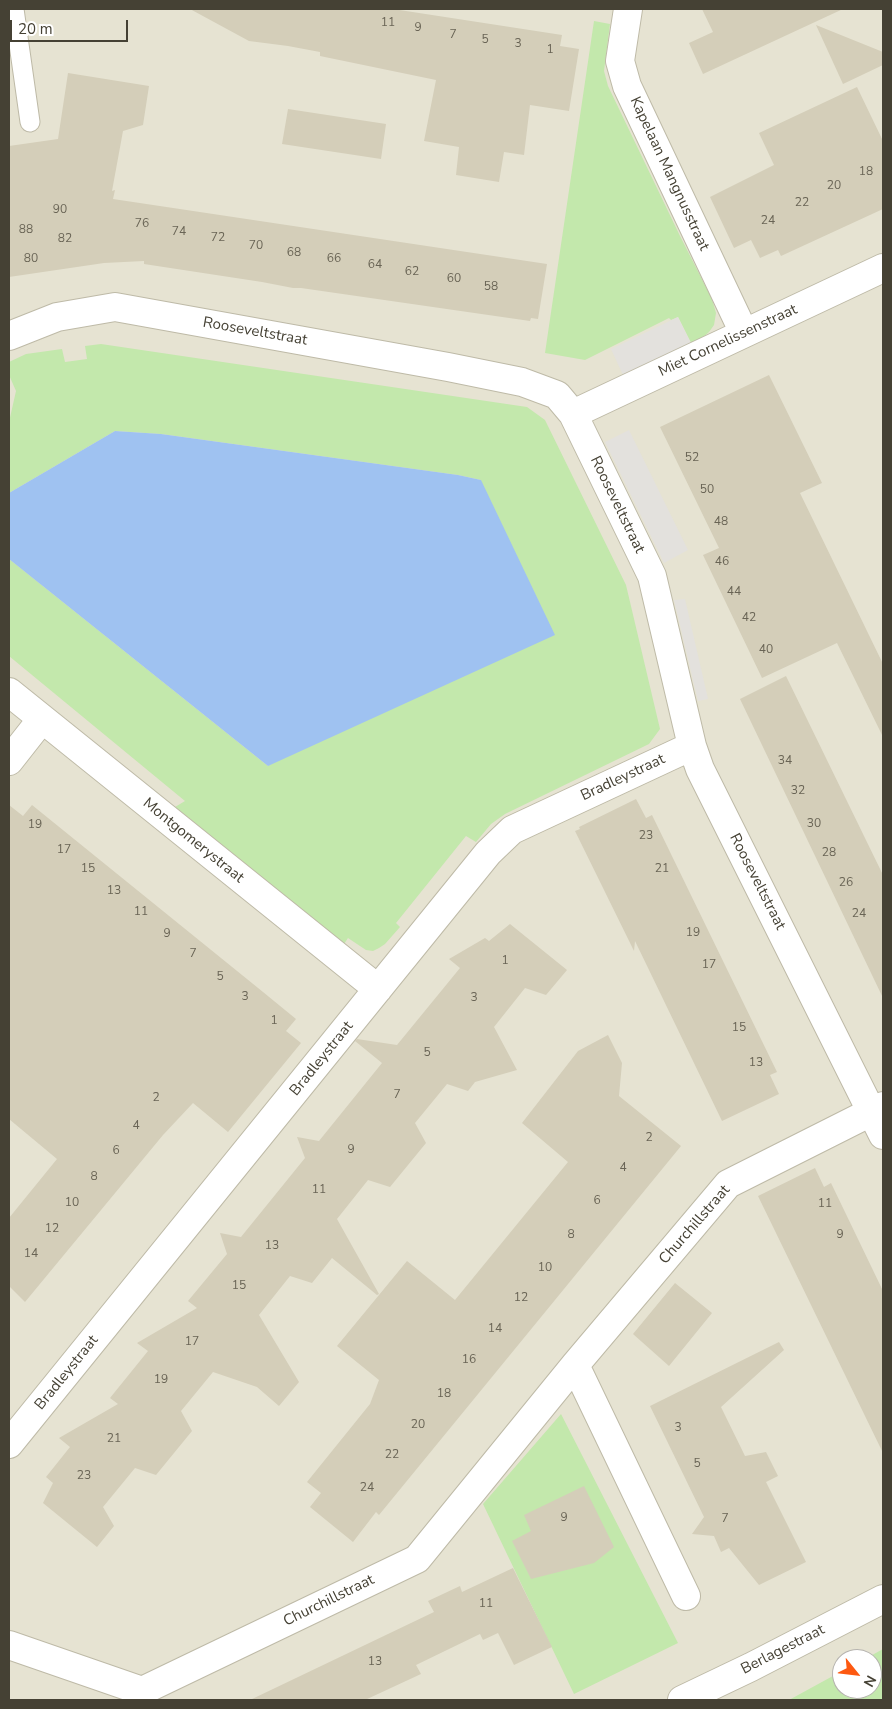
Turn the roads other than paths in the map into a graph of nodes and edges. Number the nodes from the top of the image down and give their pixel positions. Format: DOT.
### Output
graph roads {
  1 [pos="14,9"];
  2 [pos="628,9"];
  3 [pos="30,122"];
  4 [pos="883,268"];
  5 [pos="744,334"];
  6 [pos="9,336"];
  7 [pos="573,414"];
  8 [pos="9,692"];
  9 [pos="42,719"];
  10 [pos="692,746"];
  11 [pos="9,761"];
  12 [pos="378,989"];
  13 [pos="880,1118"];
  14 [pos="576,1365"];
  15 [pos="9,1444"];
  16 [pos="686,1596"];
  17 [pos="883,1599"];
  18 [pos="9,1645"];
  19 [pos="682,1700"];
  1 -- 3 [label="lane"];
  2 -- 5 [label="street, Kapelaan Mangnusstraat"];
  4 -- 5 [label="street, Miet Cornelissenstraat"];
  5 -- 7 [label="street, Miet Cornelissenstraat"];
  6 -- 7 [label="street, Rooseveltstraat"];
  7 -- 10 [label="street, Rooseveltstraat"];
  8 -- 9 [label="street, Montgomerystraat"];
  9 -- 11 [label="street"];
  9 -- 12 [label="street, Montgomerystraat"];
  10 -- 12 [label="street, Bradleystraat"];
  10 -- 13 [label="street, Rooseveltstraat"];
  12 -- 15 [label="street, Bradleystraat"];
  13 -- 14 [label="street, Churchillstraat"];
  14 -- 16 [label="street"];
  14 -- 18 [label="street, Churchillstraat"];
  17 -- 19 [label="street, Berlagestraat"];
}
